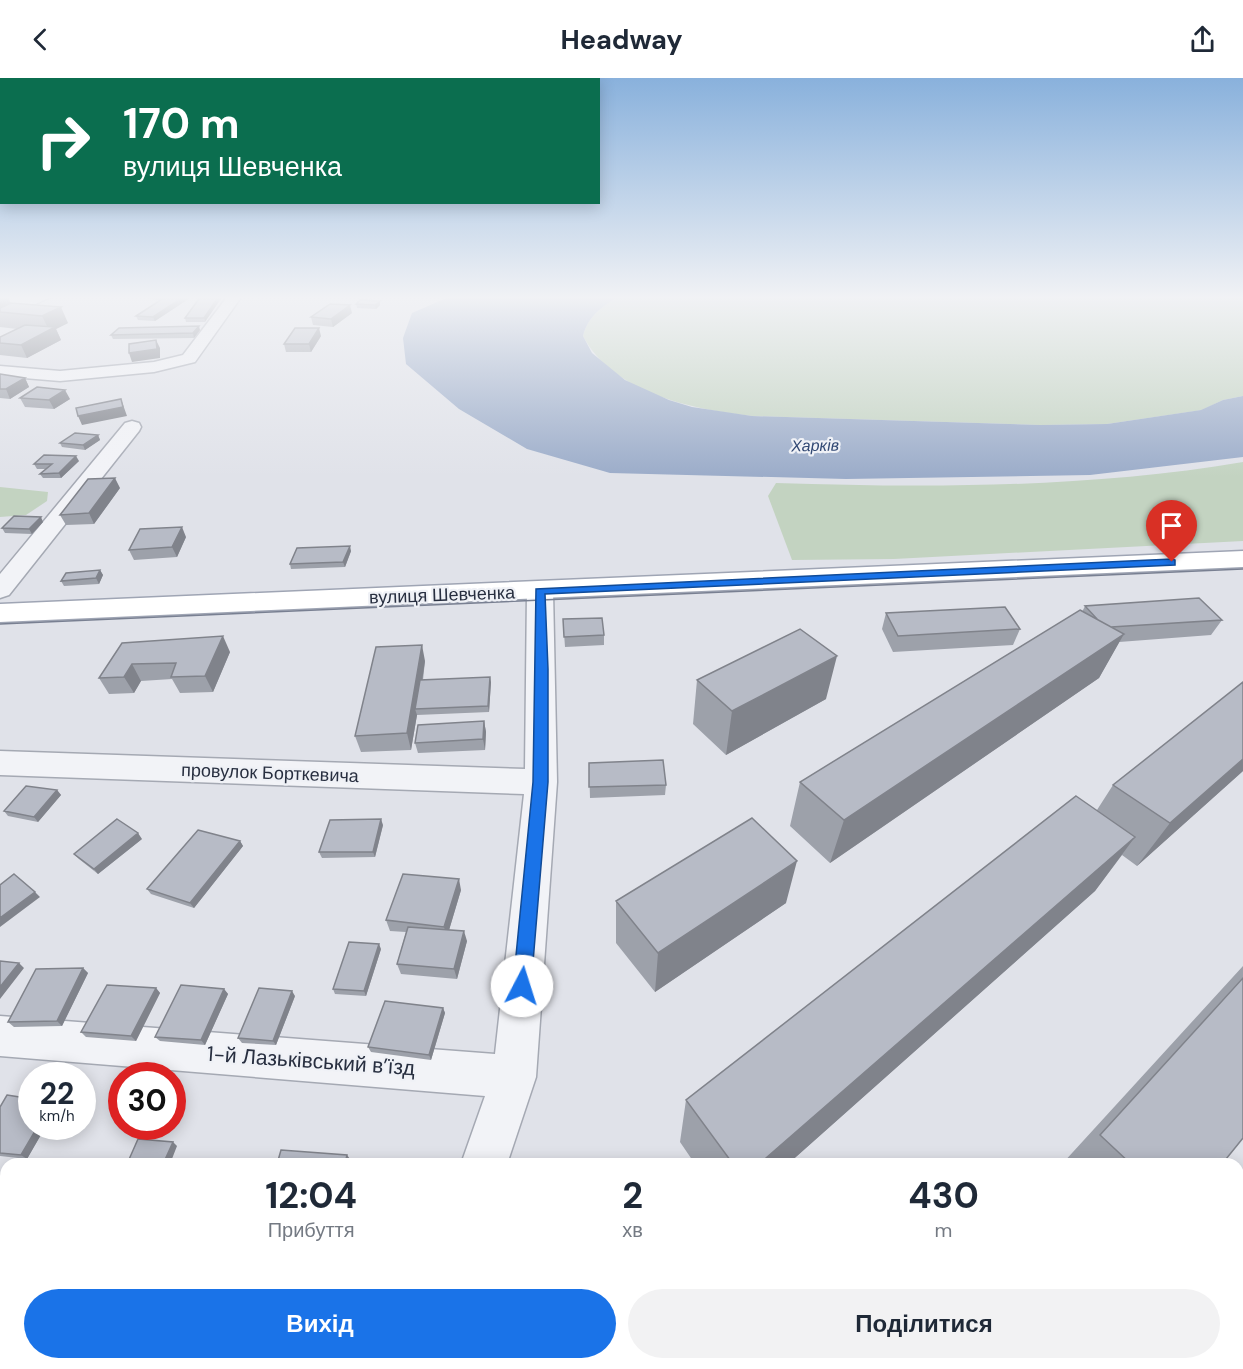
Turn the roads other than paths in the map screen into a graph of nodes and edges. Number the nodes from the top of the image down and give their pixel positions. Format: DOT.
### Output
graph roads {
  1 [pos="191,356"];
  2 [pos="0,371"];
  3 [pos="132,426"];
  4 [pos="1243,559"];
  5 [pos="0,590"];
  6 [pos="540,591"];
  7 [pos="0,613"];
  8 [pos="0,763"];
  9 [pos="540,782"];
  10 [pos="0,1036"];
  11 [pos="514,1077"];
  12 [pos="486,1158"];
  1 -- 2 [label="street"];
  3 -- 5 [label="street"];
  4 -- 6 [label="main road, вулиця Шевченка"];
  6 -- 7 [label="main road, вулиця Шевченка"];
  6 -- 9 [label="street"];
  8 -- 9 [label="street, провулок Борткевича"];
  9 -- 11 [label="street"];
  10 -- 11 [label="street, 1-й Лазьківський в’їзд"];
  11 -- 12 [label="street"];
}
